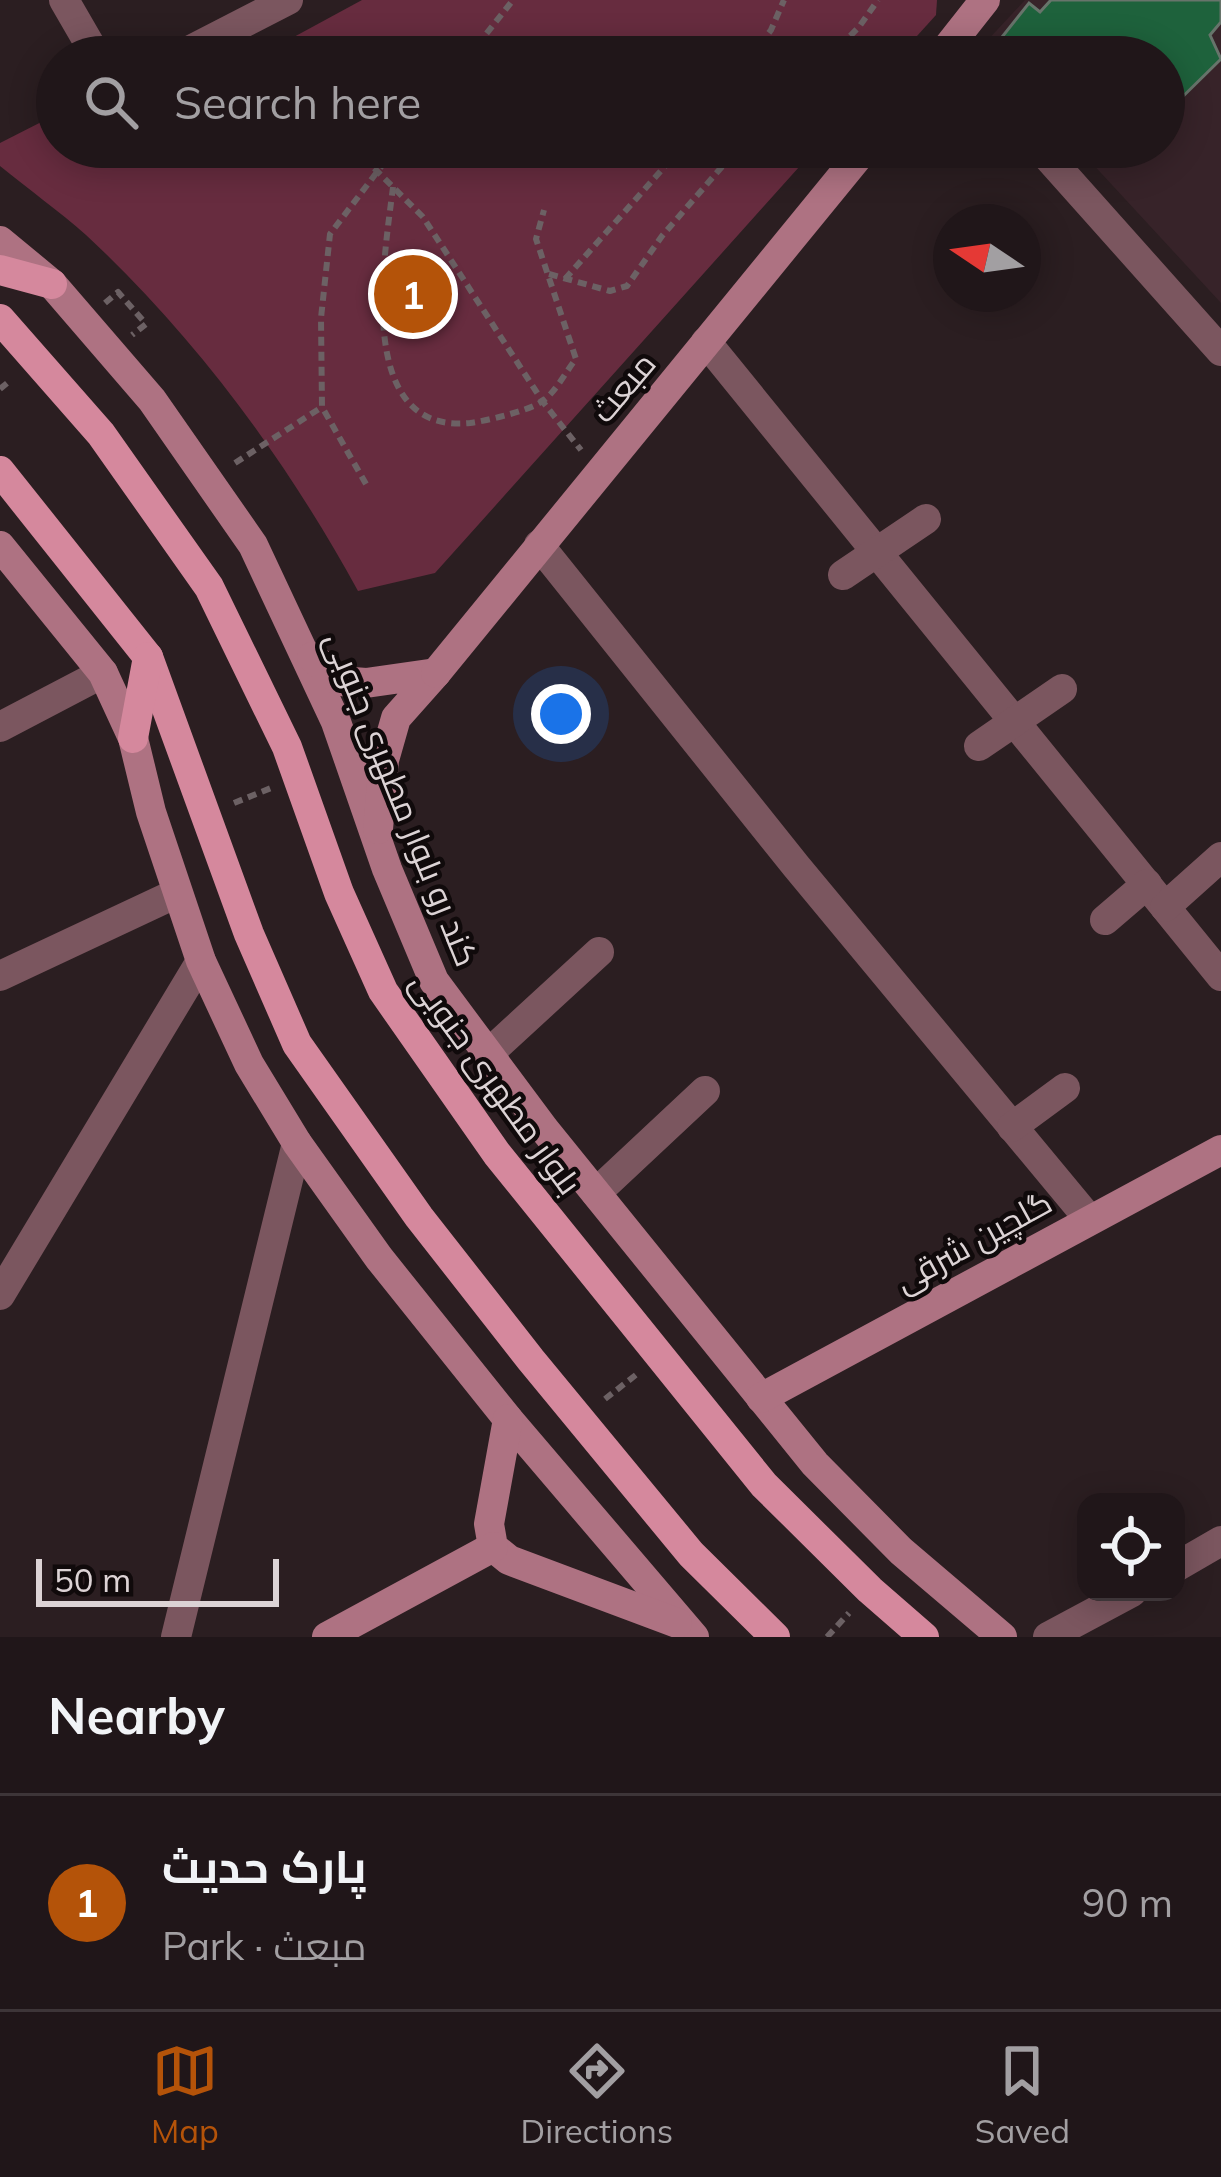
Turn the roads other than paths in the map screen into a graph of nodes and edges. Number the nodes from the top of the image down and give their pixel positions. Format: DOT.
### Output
graph roads {
  1 [pos="64,0"];
  2 [pos="288,0"];
  3 [pos="985,0"];
  4 [pos="85,36"];
  5 [pos="218,36"];
  6 [pos="961,36"];
  7 [pos="849,168"];
  8 [pos="1058,168"];
  9 [pos="0,241"];
  10 [pos="0,270"];
  11 [pos="52,284"];
  12 [pos="0,319"];
  13 [pos="706,342"];
  14 [pos="1221,352"];
  15 [pos="0,471"];
  16 [pos="926,519"];
  17 [pos="538,545"];
  18 [pos="0,546"];
  19 [pos="879,552"];
  20 [pos="843,575"];
  21 [pos="302,648"];
  22 [pos="148,657"];
  23 [pos="103,673"];
  24 [pos="436,673"];
  25 [pos="1062,689"];
  26 [pos="1012,722"];
  27 [pos="0,727"];
  28 [pos="134,738"];
  29 [pos="980,746"];
  30 [pos="377,841"];
  31 [pos="1221,857"];
  32 [pos="178,893"];
  33 [pos="1156,896"];
  34 [pos="1105,920"];
  35 [pos="599,952"];
  36 [pos="201,961"];
  37 [pos="0,976"];
  38 [pos="1221,976"];
  39 [pos="488,1054"];
  40 [pos="1065,1088"];
  41 [pos="705,1091"];
  42 [pos="1012,1127"];
  43 [pos="297,1142"];
  44 [pos="1221,1150"];
  45 [pos="596,1193"];
  46 [pos="1089,1219"];
  47 [pos="0,1295"];
  48 [pos="760,1398"];
  49 [pos="508,1419"];
  50 [pos="1221,1540"];
  51 [pos="493,1547"];
  52 [pos="1185,1562"];
  53 [pos="1115,1601"];
  54 [pos="688,1631"];
  55 [pos="176,1637"];
  56 [pos="327,1637"];
  57 [pos="775,1637"];
  58 [pos="924,1637"];
  59 [pos="1002,1637"];
  60 [pos="1048,1637"];
  1 -- 4 [label="street"];
  2 -- 5 [label="street"];
  3 -- 6 [label="main road"];
  7 -- 13 [label="main road, مبعث"];
  8 -- 14 [label="street"];
  9 -- 11 [label="main road, کند رو بلوار مطهری جنوبی"];
  10 -- 11 [label="main road"];
  11 -- 21 [label="main road, کند رو بلوار مطهری جنوبی"];
  12 -- 58 [label="main road, بلوار مطهری جنوبی"];
  13 -- 17 [label="main road, مبعث"];
  13 -- 19 [label="street"];
  15 -- 22 [label="main road"];
  16 -- 19 [label="street"];
  17 -- 24 [label="main road, مبعث"];
  17 -- 42 [label="street"];
  18 -- 23 [label="main road"];
  19 -- 20 [label="street"];
  19 -- 26 [label="street"];
  21 -- 24 [label="main road"];
  21 -- 30 [label="main road, کند رو بلوار مطهری جنوبی"];
  22 -- 28 [label="main road"];
  22 -- 57 [label="main road"];
  23 -- 27 [label="street"];
  23 -- 28 [label="main road"];
  24 -- 30 [label="main road, مبعث"];
  25 -- 26 [label="street"];
  26 -- 29 [label="street"];
  26 -- 33 [label="street"];
  28 -- 32 [label="main road"];
  30 -- 39 [label="main road, کند رو بلوار مطهری جنوبی"];
  31 -- 33 [label="street"];
  32 -- 36 [label="main road"];
  32 -- 37 [label="street"];
  33 -- 34 [label="street"];
  33 -- 38 [label="street"];
  35 -- 39 [label="street"];
  36 -- 43 [label="main road"];
  36 -- 47 [label="street"];
  39 -- 45 [label="main road, کند رو بلوار مطهری جنوبی"];
  40 -- 42 [label="street"];
  41 -- 45 [label="street"];
  42 -- 46 [label="street"];
  43 -- 49 [label="main road"];
  43 -- 55 [label="street"];
  44 -- 46 [label="main road, گلچین شرقی"];
  45 -- 48 [label="main road, کند رو بلوار مطهری جنوبی"];
  46 -- 48 [label="main road, گلچین شرقی"];
  48 -- 59 [label="main road, کند رو بلوار مطهری جنوبی"];
  49 -- 51 [label="main road"];
  49 -- 54 [label="main road"];
  50 -- 52 [label="street"];
  51 -- 54 [label="main road"];
  51 -- 56 [label="main road"];
  53 -- 60 [label="street"];
}
